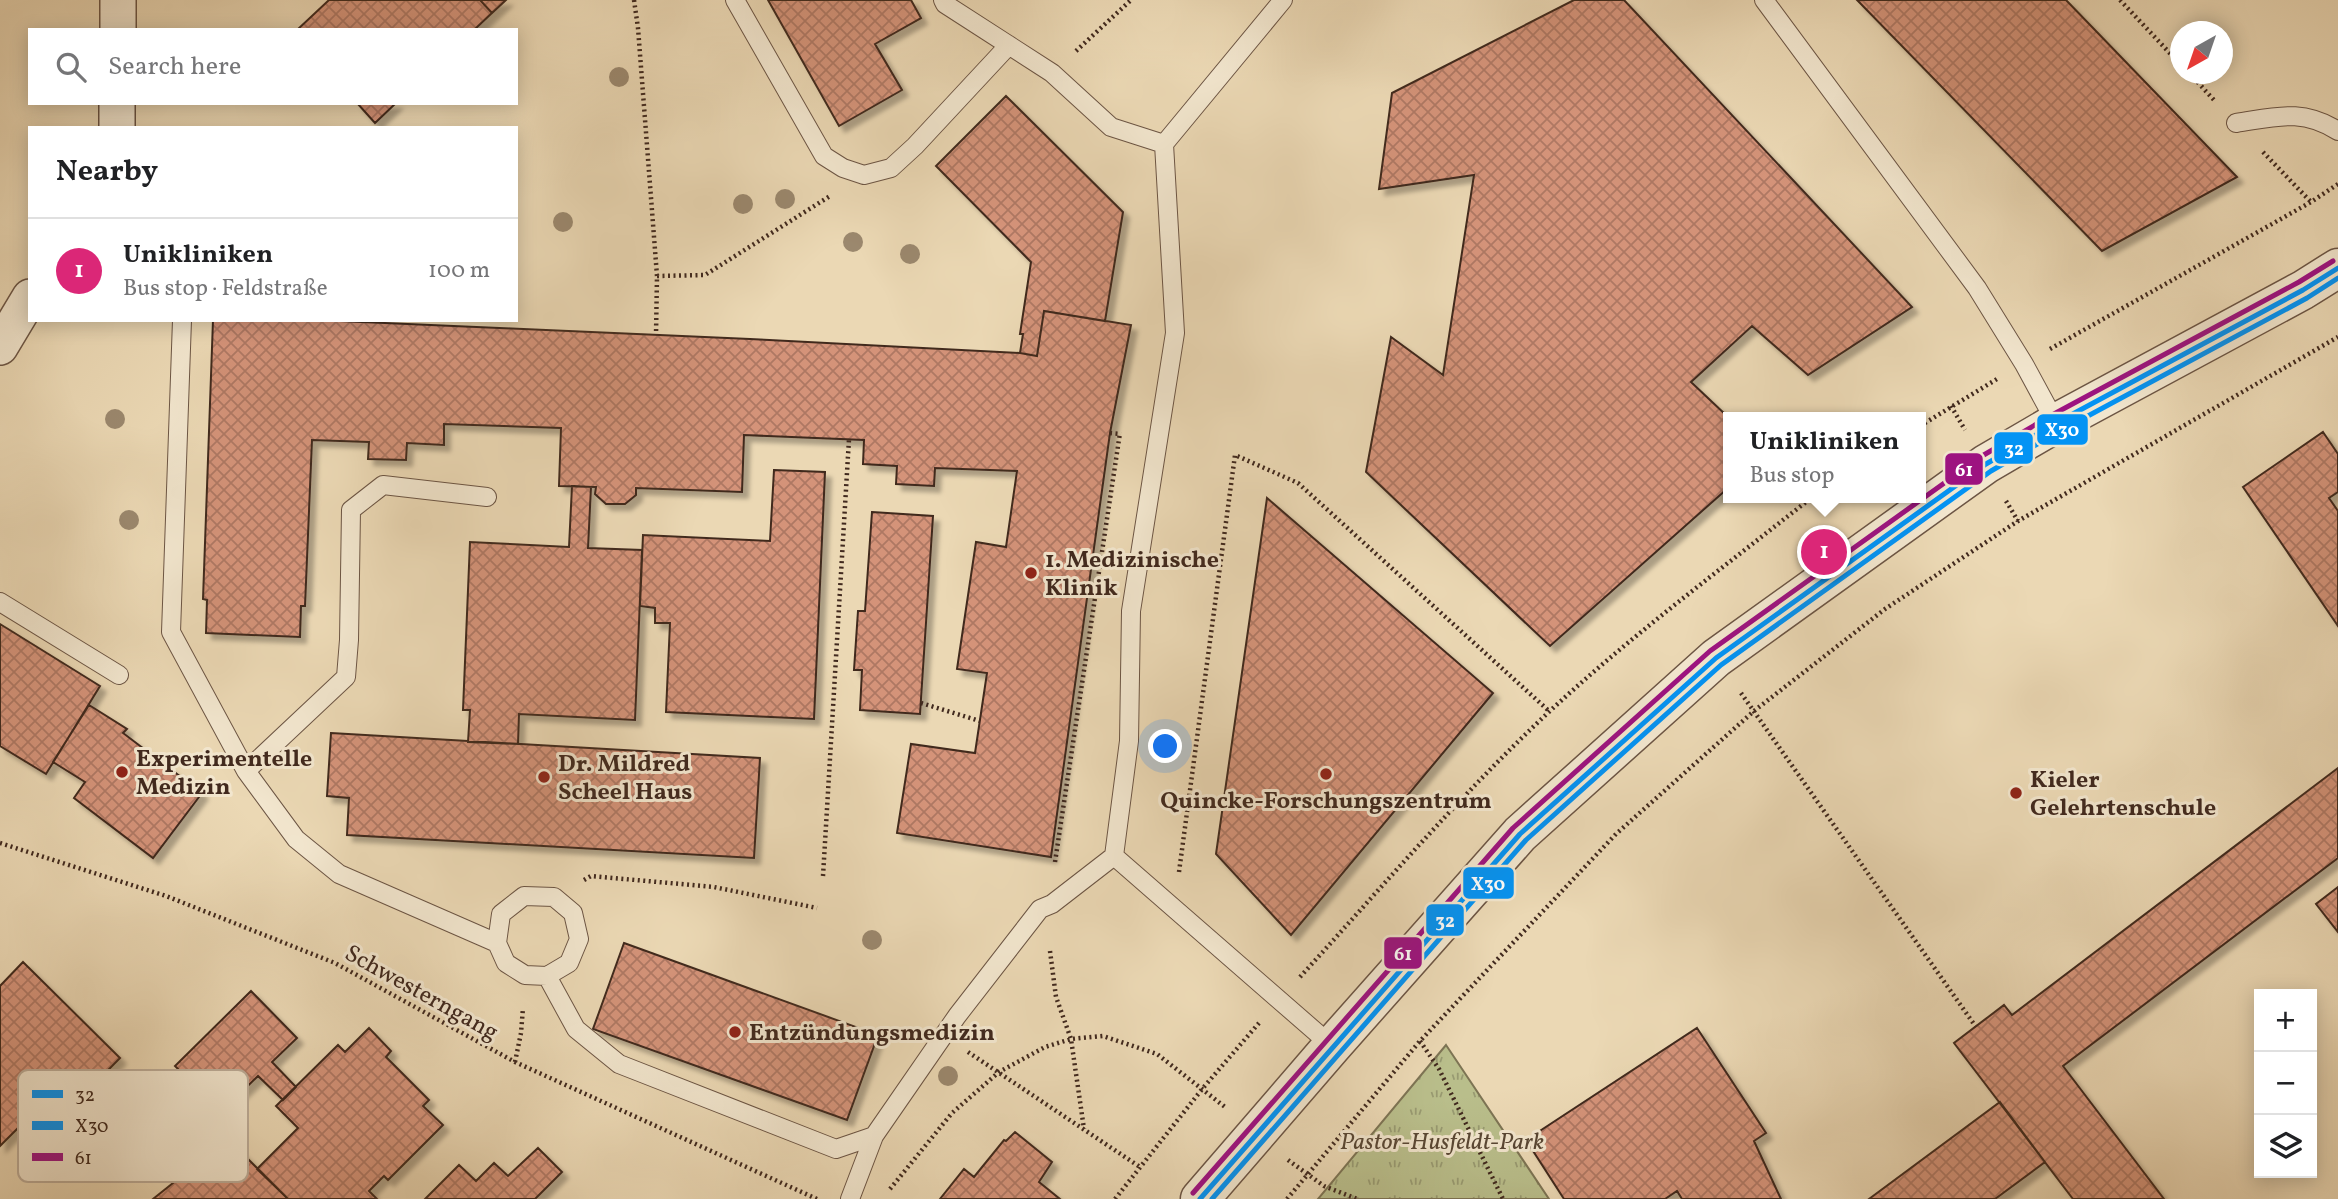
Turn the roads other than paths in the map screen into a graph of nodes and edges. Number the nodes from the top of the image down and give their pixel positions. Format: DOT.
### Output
graph roads {
  1 [pos="735,0"];
  2 [pos="943,0"];
  3 [pos="1283,0"];
  4 [pos="1764,0"];
  5 [pos="1009,45"];
  6 [pos="117,105"];
  7 [pos="2236,123"];
  8 [pos="117,126"];
  9 [pos="2338,131"];
  10 [pos="1164,144"];
  11 [pos="2338,268"];
  12 [pos="28,300"];
  13 [pos="182,322"];
  14 [pos="0,347"];
  15 [pos="2056,423"];
  16 [pos="487,497"];
  17 [pos="0,602"];
  18 [pos="119,675"];
  19 [pos="246,771"];
  20 [pos="1114,856"];
  21 [pos="497,943"];
  22 [pos="547,976"];
  23 [pos="1332,1046"];
  24 [pos="874,1136"];
  25 [pos="850,1199"];
  26 [pos="1200,1199"];
  1 -- 5 [label="lane"];
  2 -- 5 [label="lane"];
  3 -- 10 [label="lane"];
  4 -- 15 [label="lane"];
  5 -- 10 [label="lane"];
  6 -- 8 [label="street"];
  7 -- 9 [label="lane"];
  10 -- 20 [label="lane"];
  11 -- 15 [label="street"];
  12 -- 14 [label="street"];
  13 -- 19 [label="lane"];
  15 -- 23 [label="street"];
  16 -- 19 [label="lane"];
  17 -- 18 [label="lane"];
  19 -- 21 [label="lane"];
  20 -- 23 [label="lane"];
  20 -- 24 [label="lane"];
  21 -- 22 [label="lane"];
  21 -- 22 [label="lane"];
  22 -- 24 [label="lane"];
  23 -- 26 [label="street"];
  24 -- 25 [label="lane"];
}
